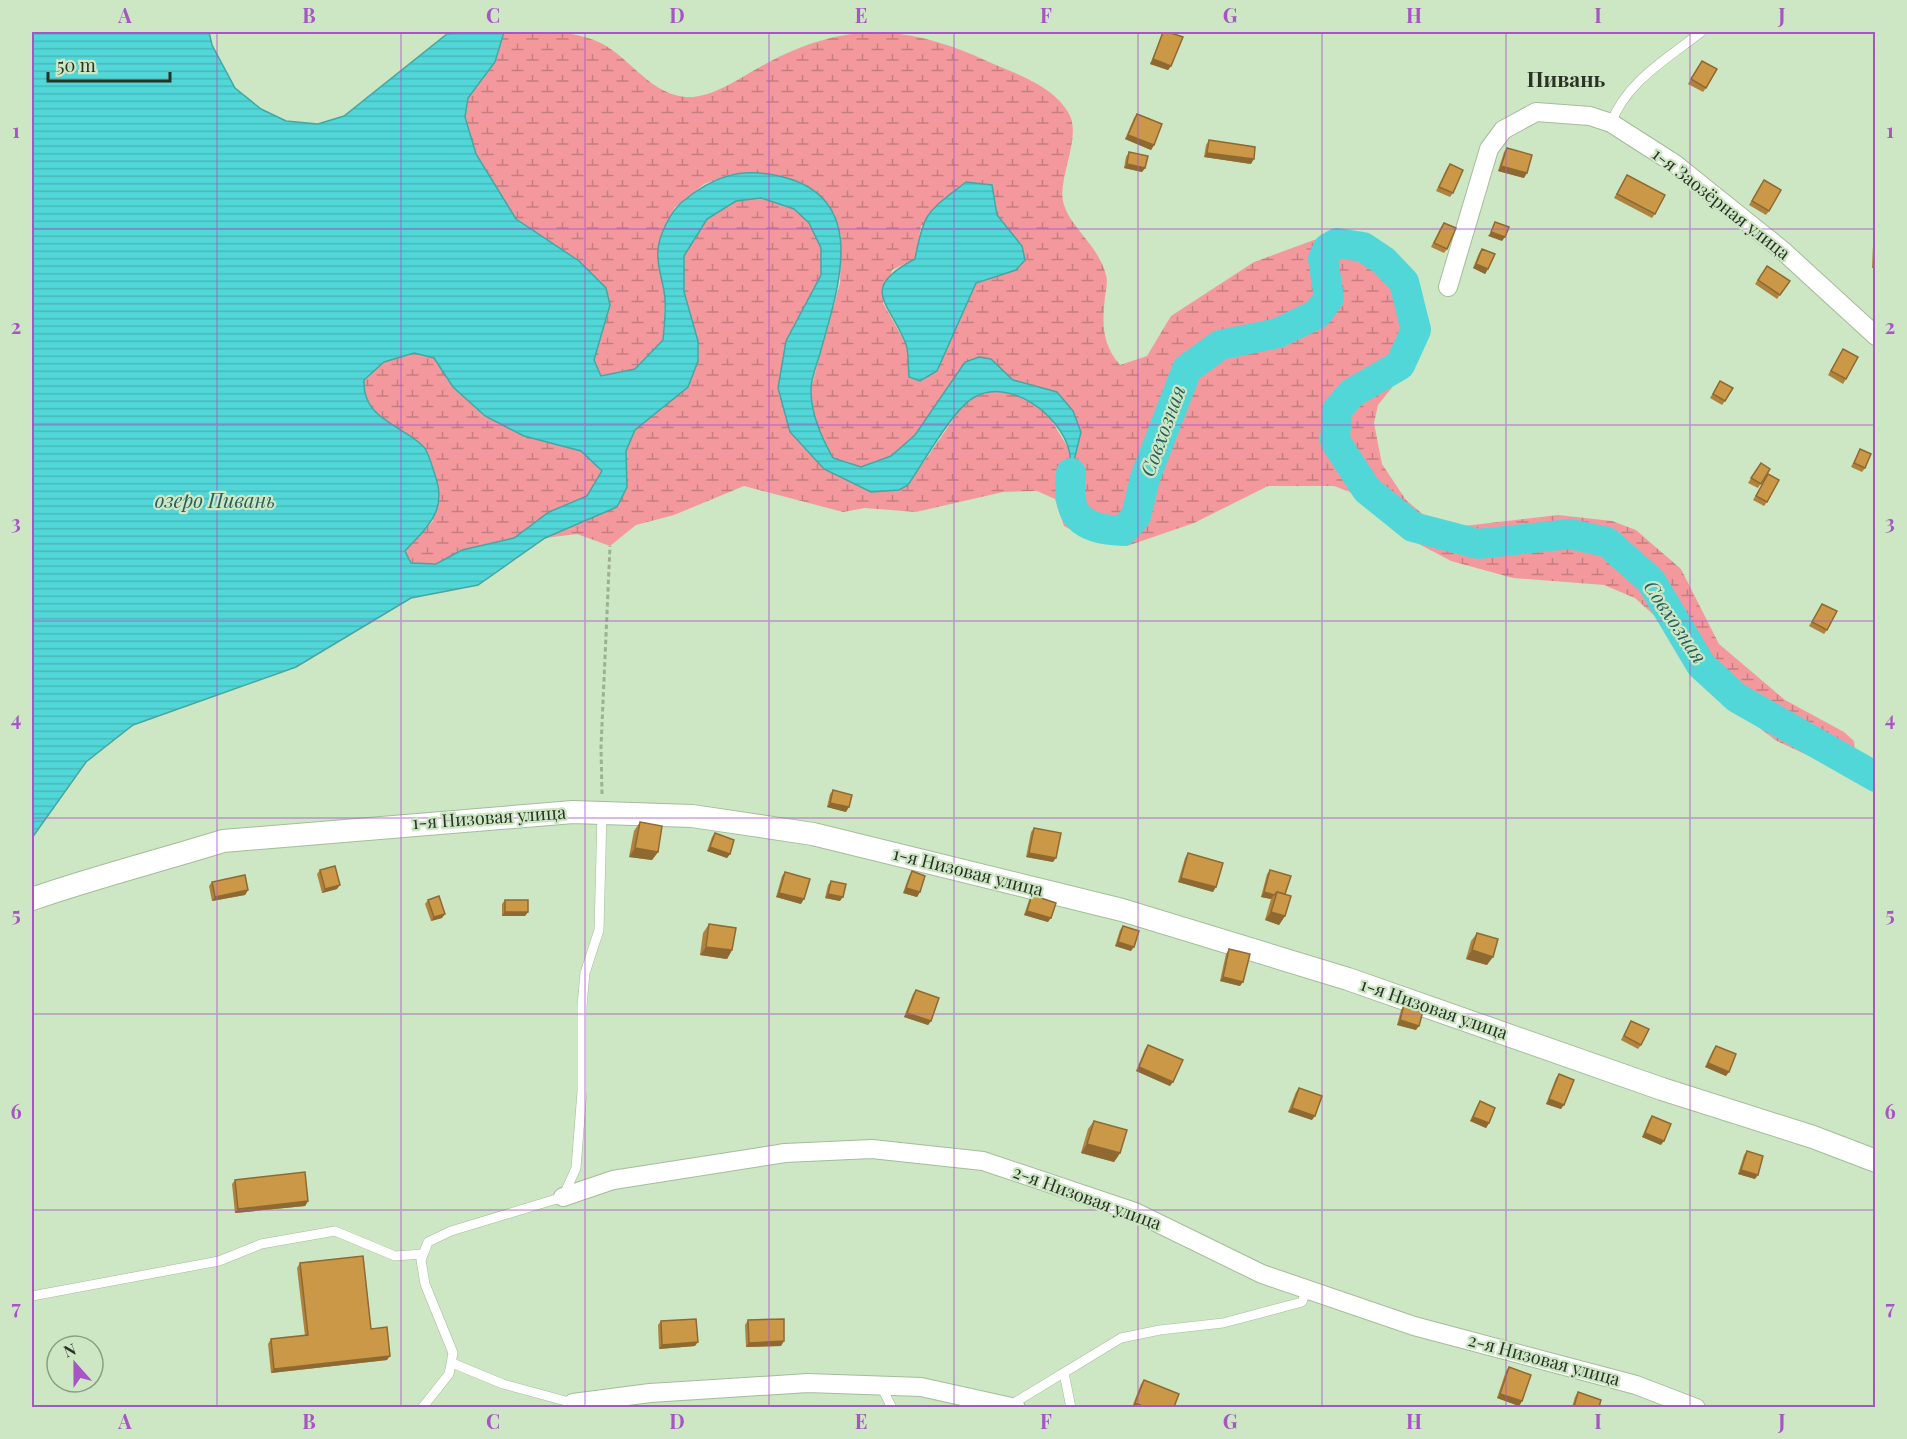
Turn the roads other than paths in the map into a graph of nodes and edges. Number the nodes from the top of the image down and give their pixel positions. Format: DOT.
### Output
graph roads {
  1 [pos="1701,32"];
  2 [pos="1611,123"];
  3 [pos="1448,287"];
  4 [pos="1875,336"];
  5 [pos="602,814"];
  6 [pos="32,899"];
  7 [pos="1875,1161"];
  8 [pos="563,1197"];
  9 [pos="422,1254"];
  10 [pos="1307,1289"];
  11 [pos="32,1296"];
  12 [pos="452,1363"];
  13 [pos="1064,1373"];
  14 [pos="881,1386"];
  15 [pos="573,1403"];
  16 [pos="422,1407"];
  17 [pos="892,1407"];
  18 [pos="1010,1407"];
  19 [pos="1071,1407"];
  20 [pos="1696,1407"];
  1 -- 2 [label="lane"];
  2 -- 3 [label="street, 1-я Заозёрная улица"];
  2 -- 4 [label="street, 1-я Заозёрная улица"];
  5 -- 6 [label="street, 1-я Низовая улица"];
  5 -- 7 [label="street, 1-я Низовая улица"];
  5 -- 8 [label="lane"];
  8 -- 9 [label="lane"];
  8 -- 10 [label="street, 2-я Низовая улица"];
  9 -- 11 [label="lane"];
  9 -- 12 [label="lane"];
  10 -- 13 [label="lane"];
  10 -- 20 [label="street, 2-я Низовая улица"];
  12 -- 15 [label="lane"];
  12 -- 16 [label="lane"];
  13 -- 18 [label="lane"];
  13 -- 19 [label="lane"];
  14 -- 15 [label="street"];
  14 -- 17 [label="lane"];
  14 -- 18 [label="street"];
}
